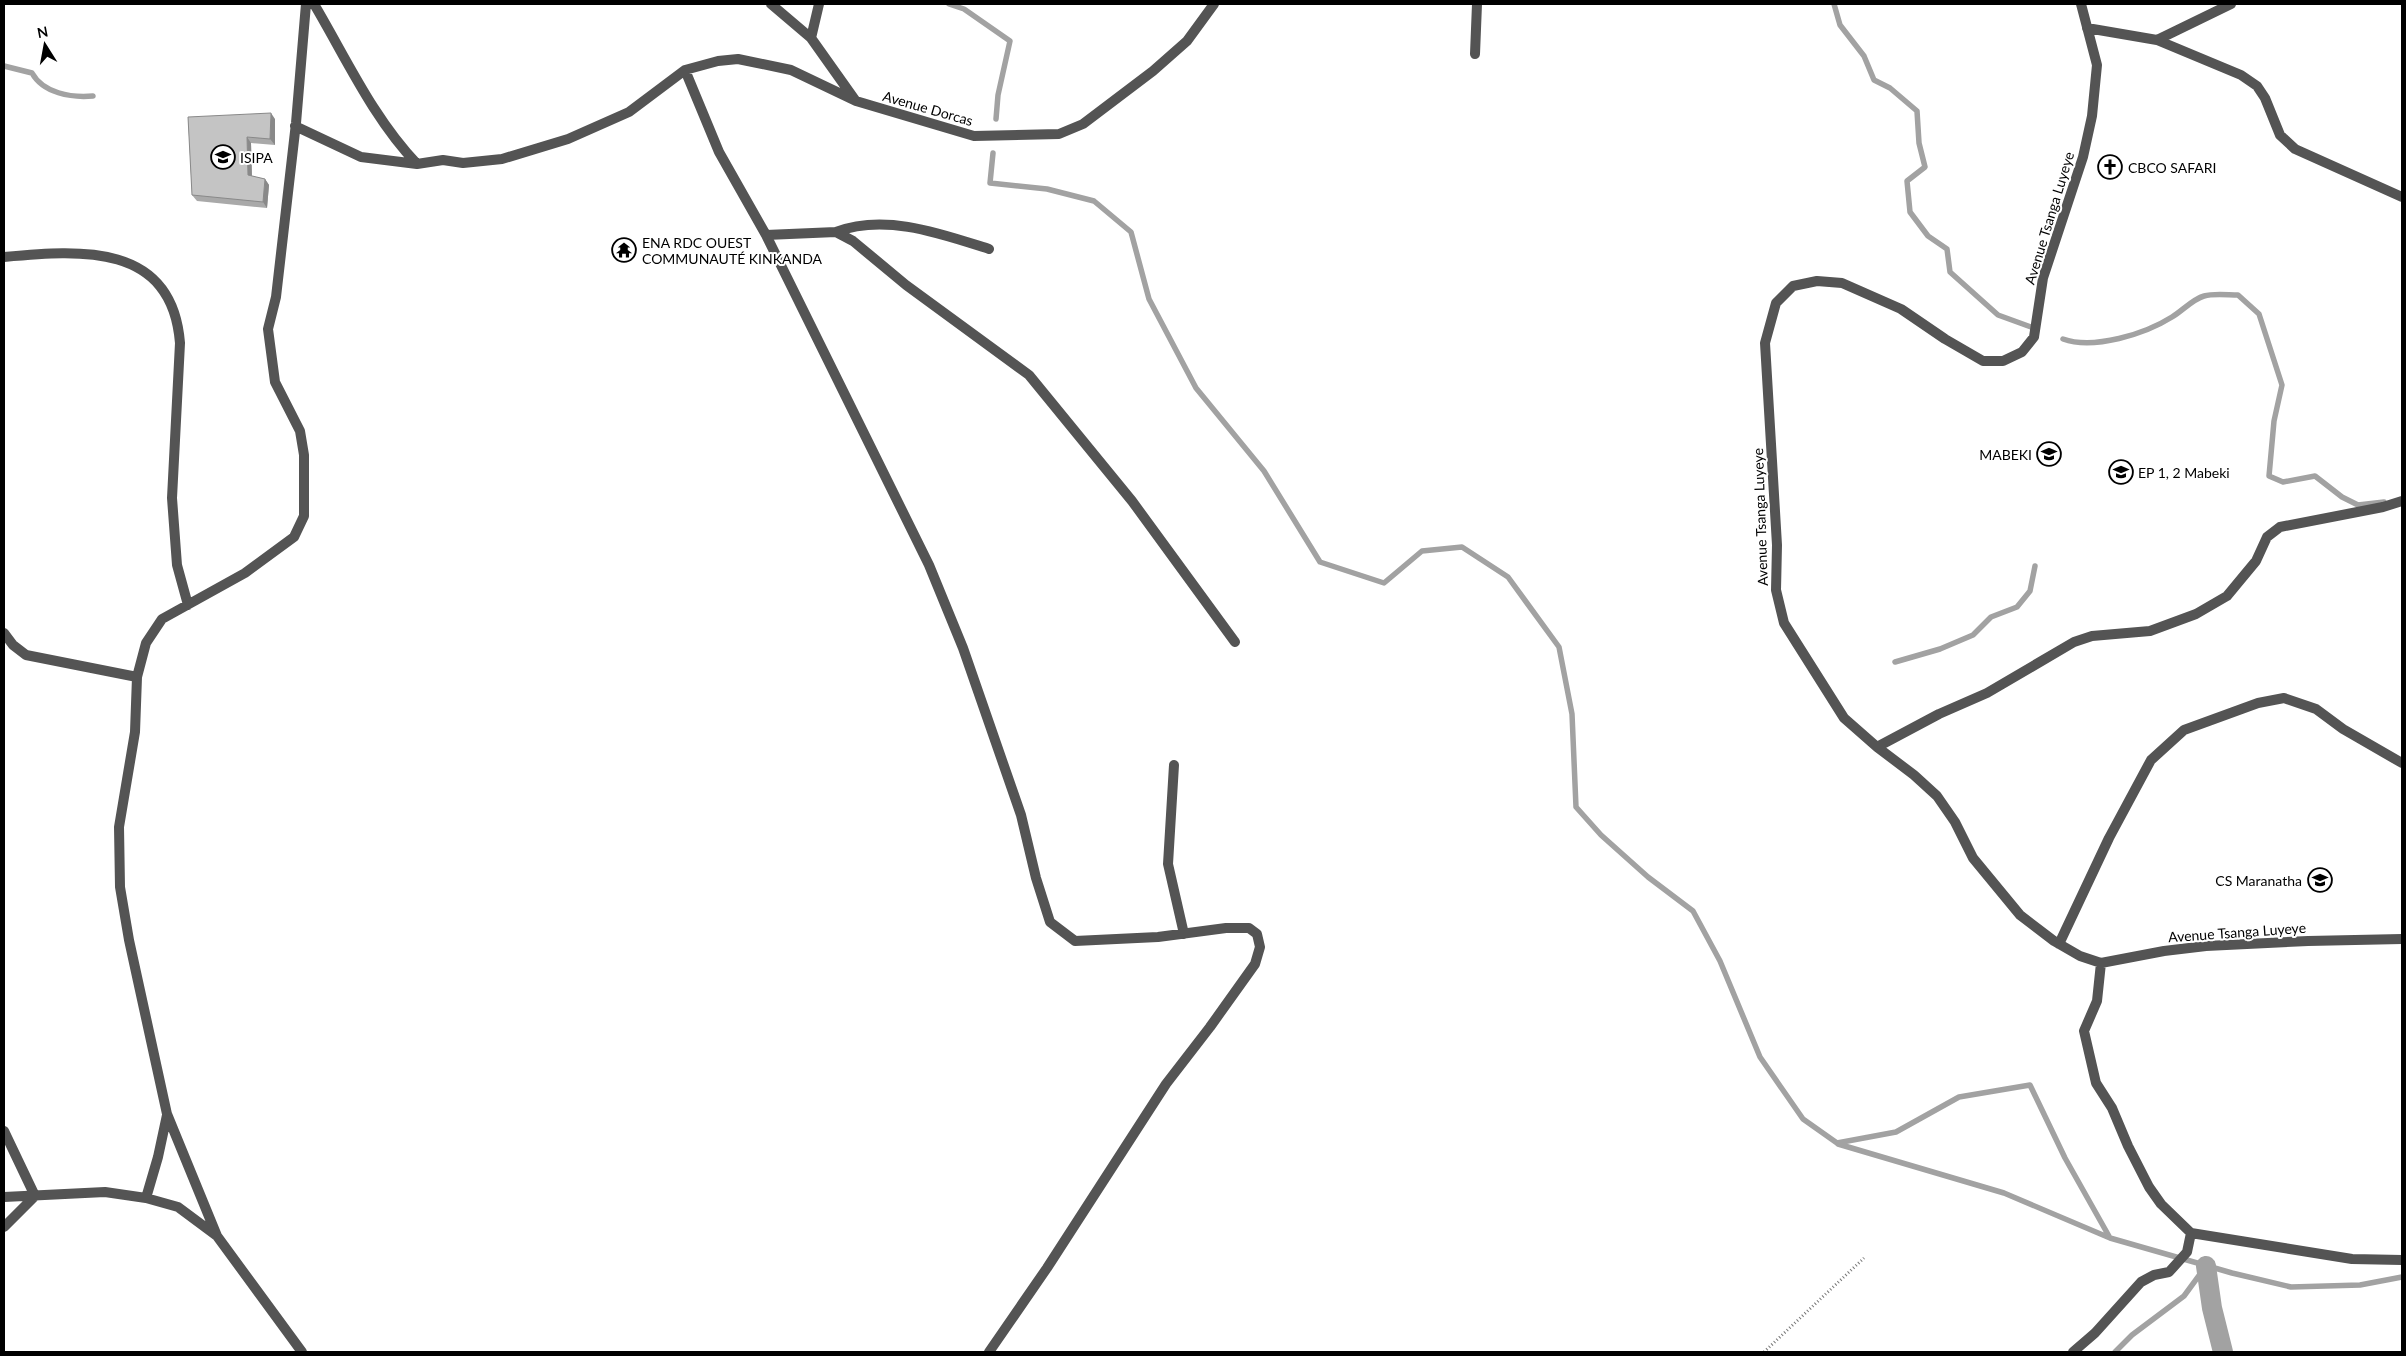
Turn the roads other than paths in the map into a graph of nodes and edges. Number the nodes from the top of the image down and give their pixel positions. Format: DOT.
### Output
graph roads {
  1 [pos="306,4"];
  2 [pos="314,4"];
  3 [pos="772,4"];
  4 [pos="819,4"];
  5 [pos="1214,4"];
  6 [pos="1477,4"];
  7 [pos="2082,4"];
  8 [pos="2231,4"];
  9 [pos="2087,28"];
  10 [pos="811,38"];
  11 [pos="2157,40"];
  12 [pos="1475,54"];
  13 [pos="685,70"];
  14 [pos="856,101"];
  15 [pos="294,126"];
  16 [pos="417,164"];
  17 [pos="2402,197"];
  18 [pos="836,232"];
  19 [pos="766,235"];
  20 [pos="989,249"];
  21 [pos="4,257"];
  22 [pos="2402,501"];
  23 [pos="188,605"];
  24 [pos="4,633"];
  25 [pos="1235,642"];
  26 [pos="137,677"];
  27 [pos="1876,747"];
  28 [pos="2402,763"];
  29 [pos="1174,766"];
  30 [pos="1184,934"];
  31 [pos="2402,939"];
  32 [pos="2059,944"];
  33 [pos="2101,963"];
  34 [pos="167,1114"];
  35 [pos="4,1131"];
  36 [pos="35,1196"];
  37 [pos="4,1197"];
  38 [pos="146,1198"];
  39 [pos="4,1227"];
  40 [pos="2191,1233"];
  41 [pos="216,1236"];
  42 [pos="2402,1260"];
  43 [pos="302,1352"];
  44 [pos="988,1352"];
  45 [pos="2073,1352"];
  1 -- 15 [label="street"];
  2 -- 16 [label="street"];
  3 -- 10 [label="street"];
  4 -- 10 [label="street"];
  5 -- 14 [label="street, Avenue Dorcas"];
  6 -- 12 [label="street"];
  7 -- 9 [label="street, Avenue Tsanga Luyeye"];
  8 -- 11 [label="street"];
  9 -- 11 [label="street"];
  9 -- 27 [label="street, Avenue Tsanga Luyeye"];
  10 -- 14 [label="street"];
  11 -- 17 [label="street"];
  13 -- 14 [label="street, Avenue Dorcas"];
  13 -- 16 [label="street"];
  13 -- 19 [label="street"];
  15 -- 16 [label="street"];
  15 -- 23 [label="street"];
  18 -- 19 [label="street"];
  18 -- 20 [label="street"];
  18 -- 25 [label="street"];
  19 -- 30 [label="street"];
  21 -- 23 [label="street"];
  22 -- 27 [label="street"];
  23 -- 26 [label="street"];
  24 -- 26 [label="street"];
  26 -- 34 [label="street"];
  27 -- 32 [label="street, Avenue Tsanga Luyeye"];
  28 -- 32 [label="street"];
  29 -- 30 [label="street"];
  30 -- 44 [label="street"];
  31 -- 33 [label="street, Avenue Tsanga Luyeye"];
  32 -- 33 [label="street, Avenue Tsanga Luyeye"];
  33 -- 40 [label="street"];
  34 -- 38 [label="street"];
  34 -- 41 [label="street"];
  35 -- 36 [label="street"];
  36 -- 37 [label="street"];
  36 -- 38 [label="street"];
  36 -- 39 [label="street"];
  38 -- 41 [label="street"];
  40 -- 42 [label="street"];
  40 -- 45 [label="street"];
  41 -- 43 [label="street"];
}
